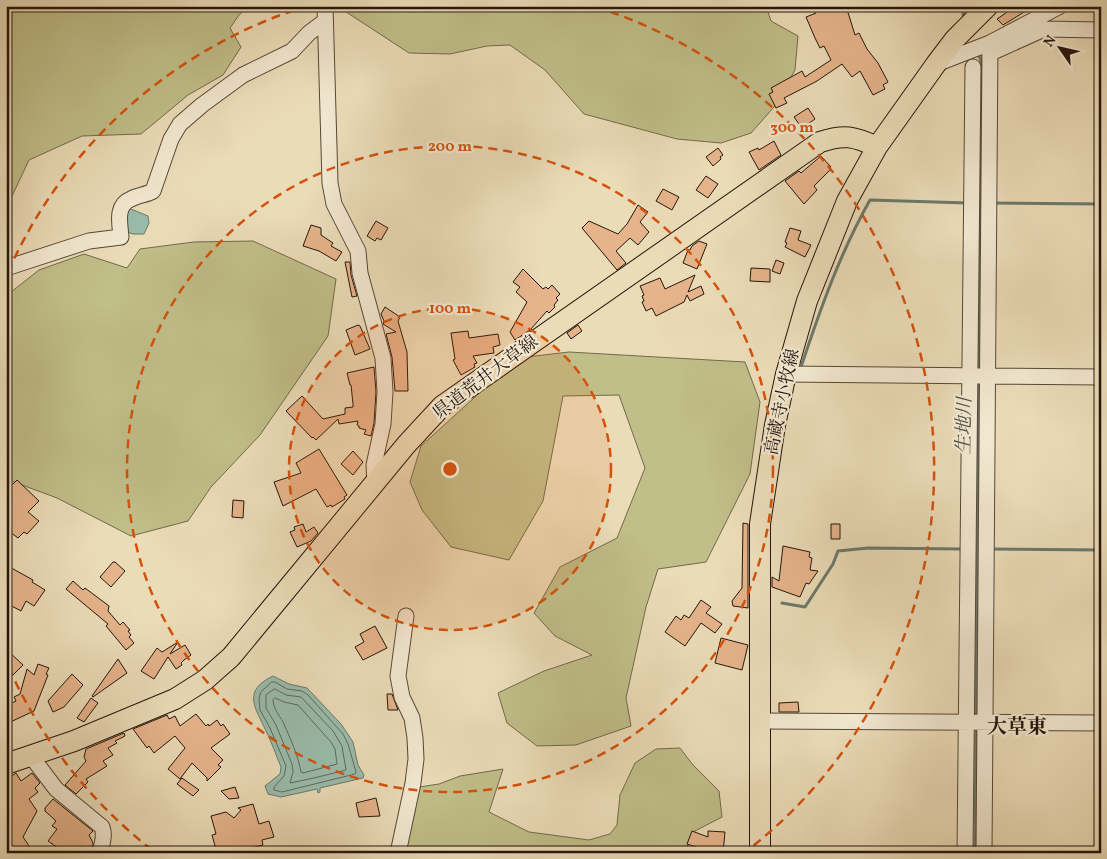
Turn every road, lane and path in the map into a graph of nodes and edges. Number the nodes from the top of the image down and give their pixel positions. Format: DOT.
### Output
graph roads {
  1 [pos="988,6"];
  2 [pos="1060,6"];
  3 [pos="325,14"];
  4 [pos="1101,30"];
  5 [pos="990,48"];
  6 [pos="936,64"];
  7 [pos="973,67"];
  8 [pos="971,104"];
  9 [pos="989,105"];
  10 [pos="877,147"];
  11 [pos="6,268"];
  12 [pos="786,374"];
  13 [pos="968,376"];
  14 [pos="988,376"];
  15 [pos="1101,377"];
  16 [pos="375,483"];
  17 [pos="406,616"];
  18 [pos="761,721"];
  19 [pos="966,722"];
  20 [pos="986,723"];
  21 [pos="1101,723"];
  22 [pos="74,741"];
  23 [pos="6,752"];
  24 [pos="31,756"];
  25 [pos="6,764"];
  26 [pos="101,853"];
  27 [pos="398,853"];
  28 [pos="760,853"];
  29 [pos="964,853"];
  30 [pos="984,853"];
  1 -- 6 [label="main road, 高蔵寺小牧線"];
  2 -- 5 [label="street"];
  3 -- 11 [label="street"];
  3 -- 16 [label="street"];
  4 -- 5 [label="street"];
  5 -- 6 [label="street"];
  5 -- 9 [label="street"];
  6 -- 10 [label="main road, 高蔵寺小牧線"];
  7 -- 8 [label="street"];
  8 -- 9 [label="street"];
  8 -- 13 [label="street"];
  9 -- 14 [label="street"];
  10 -- 12 [label="main road, 高蔵寺小牧線"];
  10 -- 16 [label="main road, 県道荒井大草線"];
  12 -- 13 [label="street"];
  12 -- 18 [label="main road, 高蔵寺小牧線"];
  13 -- 14 [label="street"];
  13 -- 19 [label="street"];
  14 -- 15 [label="street"];
  14 -- 20 [label="street"];
  16 -- 22 [label="main road, 県道荒井大草線"];
  17 -- 27 [label="street"];
  18 -- 19 [label="street"];
  18 -- 28 [label="main road, 高蔵寺小牧線"];
  19 -- 20 [label="street"];
  19 -- 29 [label="street"];
  20 -- 21 [label="street"];
  20 -- 30 [label="street"];
  22 -- 23 [label="main road, 県道荒井大草線"];
  22 -- 24 [label="main road, 県道荒井大草線"];
  24 -- 25 [label="main road, 県道荒井大草線"];
  24 -- 26 [label="street"];
}
